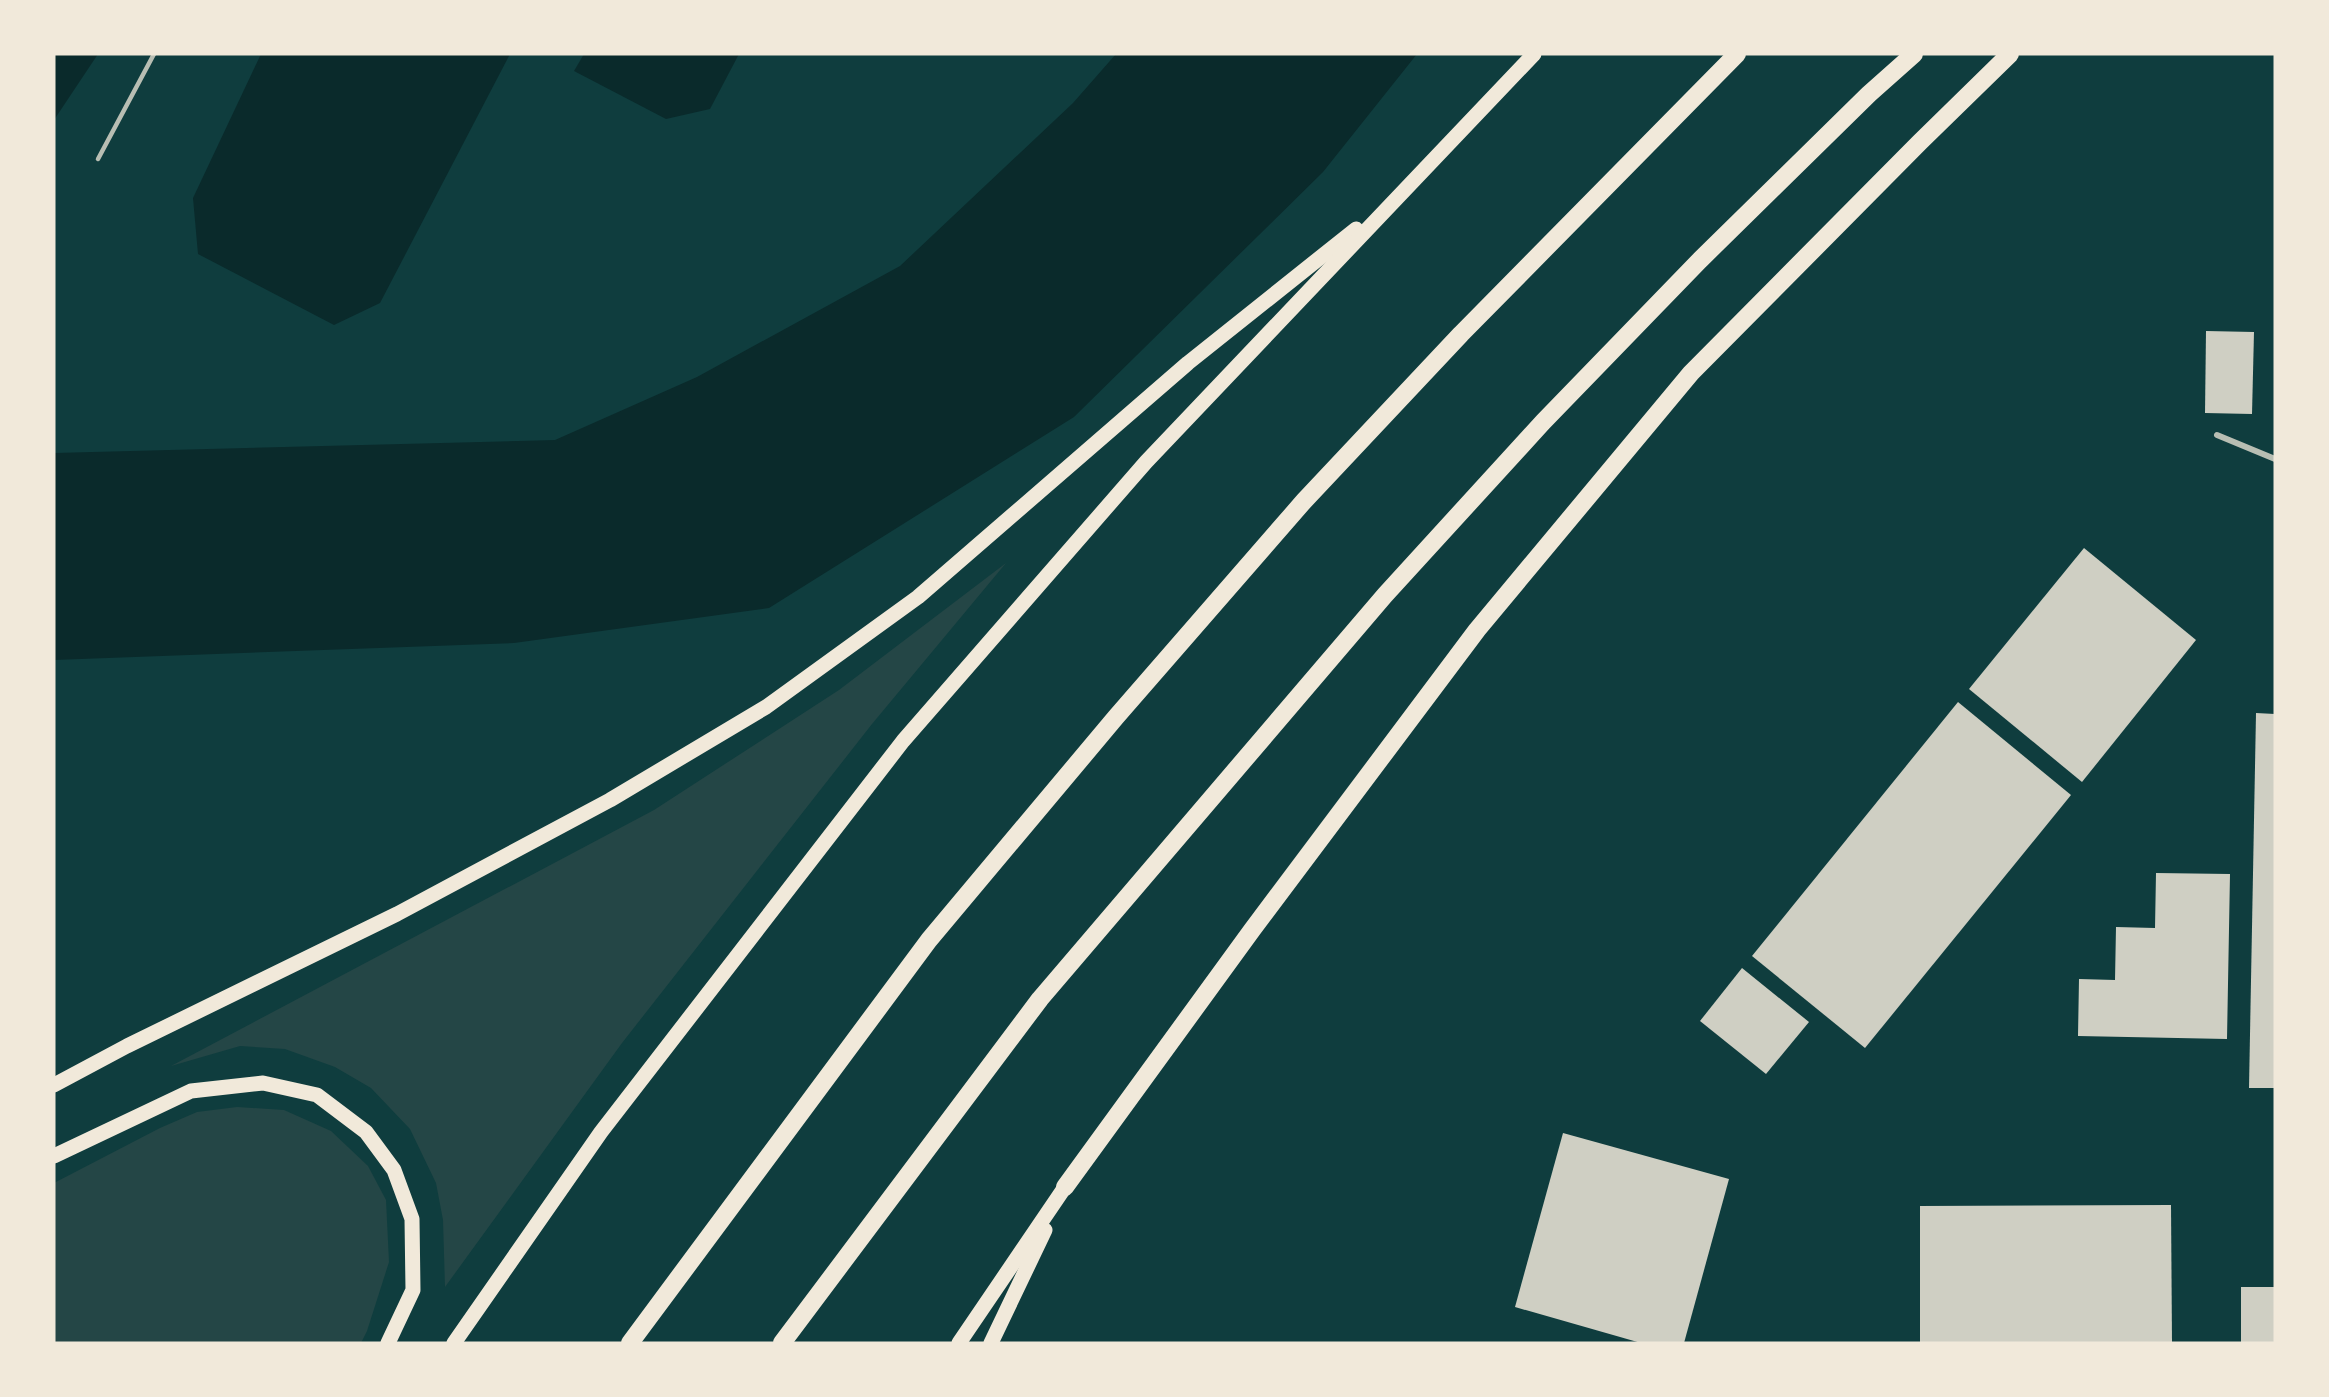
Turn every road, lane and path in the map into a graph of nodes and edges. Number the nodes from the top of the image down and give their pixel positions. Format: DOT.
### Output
graph roads {
  1 [pos="154,54"];
  2 [pos="1534,54"];
  3 [pos="1737,54"];
  4 [pos="1914,54"];
  5 [pos="2010,54"];
  6 [pos="98,159"];
  7 [pos="1399,195"];
  8 [pos="2217,435"];
  9 [pos="2275,459"];
  10 [pos="54,1085"];
  11 [pos="54,1156"];
  12 [pos="1065,1187"];
  13 [pos="388,1343"];
  14 [pos="454,1343"];
  15 [pos="630,1343"];
  16 [pos="782,1343"];
  17 [pos="959,1343"];
  18 [pos="991,1343"];
  1 -- 6 [label="lane"];
  2 -- 7 [label="main road"];
  3 -- 15 [label="highway"];
  4 -- 16 [label="highway"];
  5 -- 12 [label="highway"];
  7 -- 10 [label="main road"];
  7 -- 14 [label="main road"];
  8 -- 9 [label="street"];
  11 -- 13 [label="main road"];
  12 -- 17 [label="main road"];
  12 -- 18 [label="main road"];
}
